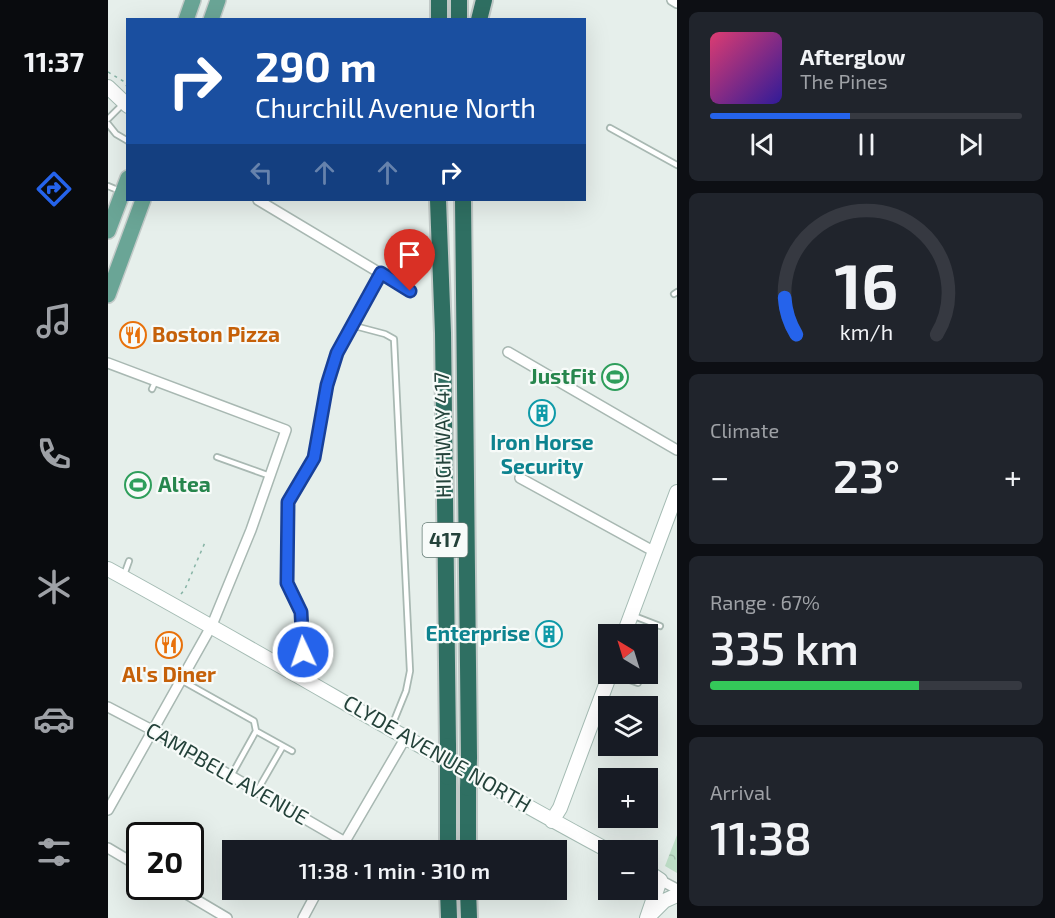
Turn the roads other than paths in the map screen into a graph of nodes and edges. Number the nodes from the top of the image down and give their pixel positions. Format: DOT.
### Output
graph roads {
  1 [pos="193,0"];
  2 [pos="218,0"];
  3 [pos="439,0"];
  4 [pos="459,0"];
  5 [pos="484,0"];
  6 [pos="672,0"];
  7 [pos="677,3"];
  8 [pos="187,18"];
  9 [pos="212,18"];
  10 [pos="439,18"];
  11 [pos="459,18"];
  12 [pos="480,18"];
  13 [pos="108,84"];
  14 [pos="126,101"];
  15 [pos="108,119"];
  16 [pos="108,124"];
  17 [pos="610,128"];
  18 [pos="126,140"];
  19 [pos="677,165"];
  20 [pos="119,185"];
  21 [pos="143,201"];
  22 [pos="260,201"];
  23 [pos="438,201"];
  24 [pos="464,201"];
  25 [pos="108,231"];
  26 [pos="381,273"];
  27 [pos="410,291"];
  28 [pos="108,295"];
  29 [pos="351,325"];
  30 [pos="508,352"];
  31 [pos="108,363"];
  32 [pos="677,450"];
  33 [pos="217,457"];
  34 [pos="270,476"];
  35 [pos="520,478"];
  36 [pos="677,492"];
  37 [pos="655,552"];
  38 [pos="129,561"];
  39 [pos="108,569"];
  40 [pos="123,577"];
  41 [pos="632,615"];
  42 [pos="628,624"];
  43 [pos="212,626"];
  44 [pos="660,626"];
  45 [pos="293,672"];
  46 [pos="181,680"];
  47 [pos="606,684"];
  48 [pos="108,707"];
  49 [pos="391,728"];
  50 [pos="152,730"];
  51 [pos="256,731"];
  52 [pos="406,736"];
  53 [pos="283,746"];
  54 [pos="292,751"];
  55 [pos="231,776"];
  56 [pos="257,791"];
  57 [pos="108,810"];
  58 [pos="552,821"];
  59 [pos="333,840"];
  60 [pos="345,840"];
  61 [pos="448,840"];
  62 [pos="468,840"];
  63 [pos="598,845"];
  64 [pos="108,848"];
  65 [pos="126,859"];
  66 [pos="660,880"];
  67 [pos="677,889"];
  68 [pos="677,896"];
  69 [pos="197,900"];
  70 [pos="313,900"];
  71 [pos="448,900"];
  72 [pos="468,900"];
  73 [pos="645,900"];
  74 [pos="227,918"];
  75 [pos="303,918"];
  76 [pos="449,918"];
  77 [pos="468,918"];
  78 [pos="647,918"];
  1 -- 8 [label="main road"];
  2 -- 9 [label="main road"];
  3 -- 10 [label="highway"];
  4 -- 11 [label="highway"];
  5 -- 12 [label="highway"];
  6 -- 7 [label="street"];
  13 -- 14 [label="street"];
  14 -- 15 [label="lane"];
  16 -- 18 [label="lane"];
  17 -- 19 [label="lane"];
  20 -- 25 [label="main road"];
  21 -- 28 [label="main road"];
  22 -- 26 [label="street"];
  23 -- 61 [label="highway, 417, bridge"];
  24 -- 62 [label="highway, HIGHWAY 417 / 417, bridge"];
  26 -- 27 [label="street"];
  26 -- 29 [label="lane"];
  29 -- 45 [label="lane"];
  29 -- 49 [label="lane"];
  30 -- 32 [label="street"];
  31 -- 34 [label="street"];
  33 -- 34 [label="lane"];
  34 -- 43 [label="street"];
  35 -- 37 [label="street"];
  36 -- 37 [label="street"];
  37 -- 41 [label="street"];
  38 -- 40 [label="lane"];
  39 -- 40 [label="street, CLYDE AVENUE NORTH"];
  40 -- 43 [label="street, CLYDE AVENUE NORTH"];
  41 -- 42 [label="street"];
  41 -- 44 [label="lane"];
  43 -- 45 [label="street, CLYDE AVENUE NORTH"];
  43 -- 46 [label="street"];
  45 -- 49 [label="street, CLYDE AVENUE NORTH"];
  46 -- 50 [label="street"];
  46 -- 51 [label="lane"];
  47 -- 58 [label="street"];
  48 -- 50 [label="street, CAMPBELL AVENUE"];
  49 -- 52 [label="street, CLYDE AVENUE NORTH"];
  50 -- 55 [label="street, CAMPBELL AVENUE"];
  50 -- 57 [label="street"];
  51 -- 53 [label="lane"];
  51 -- 55 [label="lane"];
  52 -- 58 [label="street, CLYDE AVENUE NORTH"];
  52 -- 60 [label="street"];
  53 -- 54 [label="lane"];
  53 -- 56 [label="lane"];
  55 -- 56 [label="street, CAMPBELL AVENUE"];
  56 -- 59 [label="street, CAMPBELL AVENUE"];
  58 -- 63 [label="street, CLYDE AVENUE NORTH"];
  64 -- 65 [label="street"];
  66 -- 67 [label="street"];
  66 -- 78 [label="street"];
  68 -- 78 [label="street"];
  69 -- 74 [label="street"];
  70 -- 75 [label="street"];
  71 -- 76 [label="highway"];
  72 -- 77 [label="highway"];
  73 -- 78 [label="street"];
}
